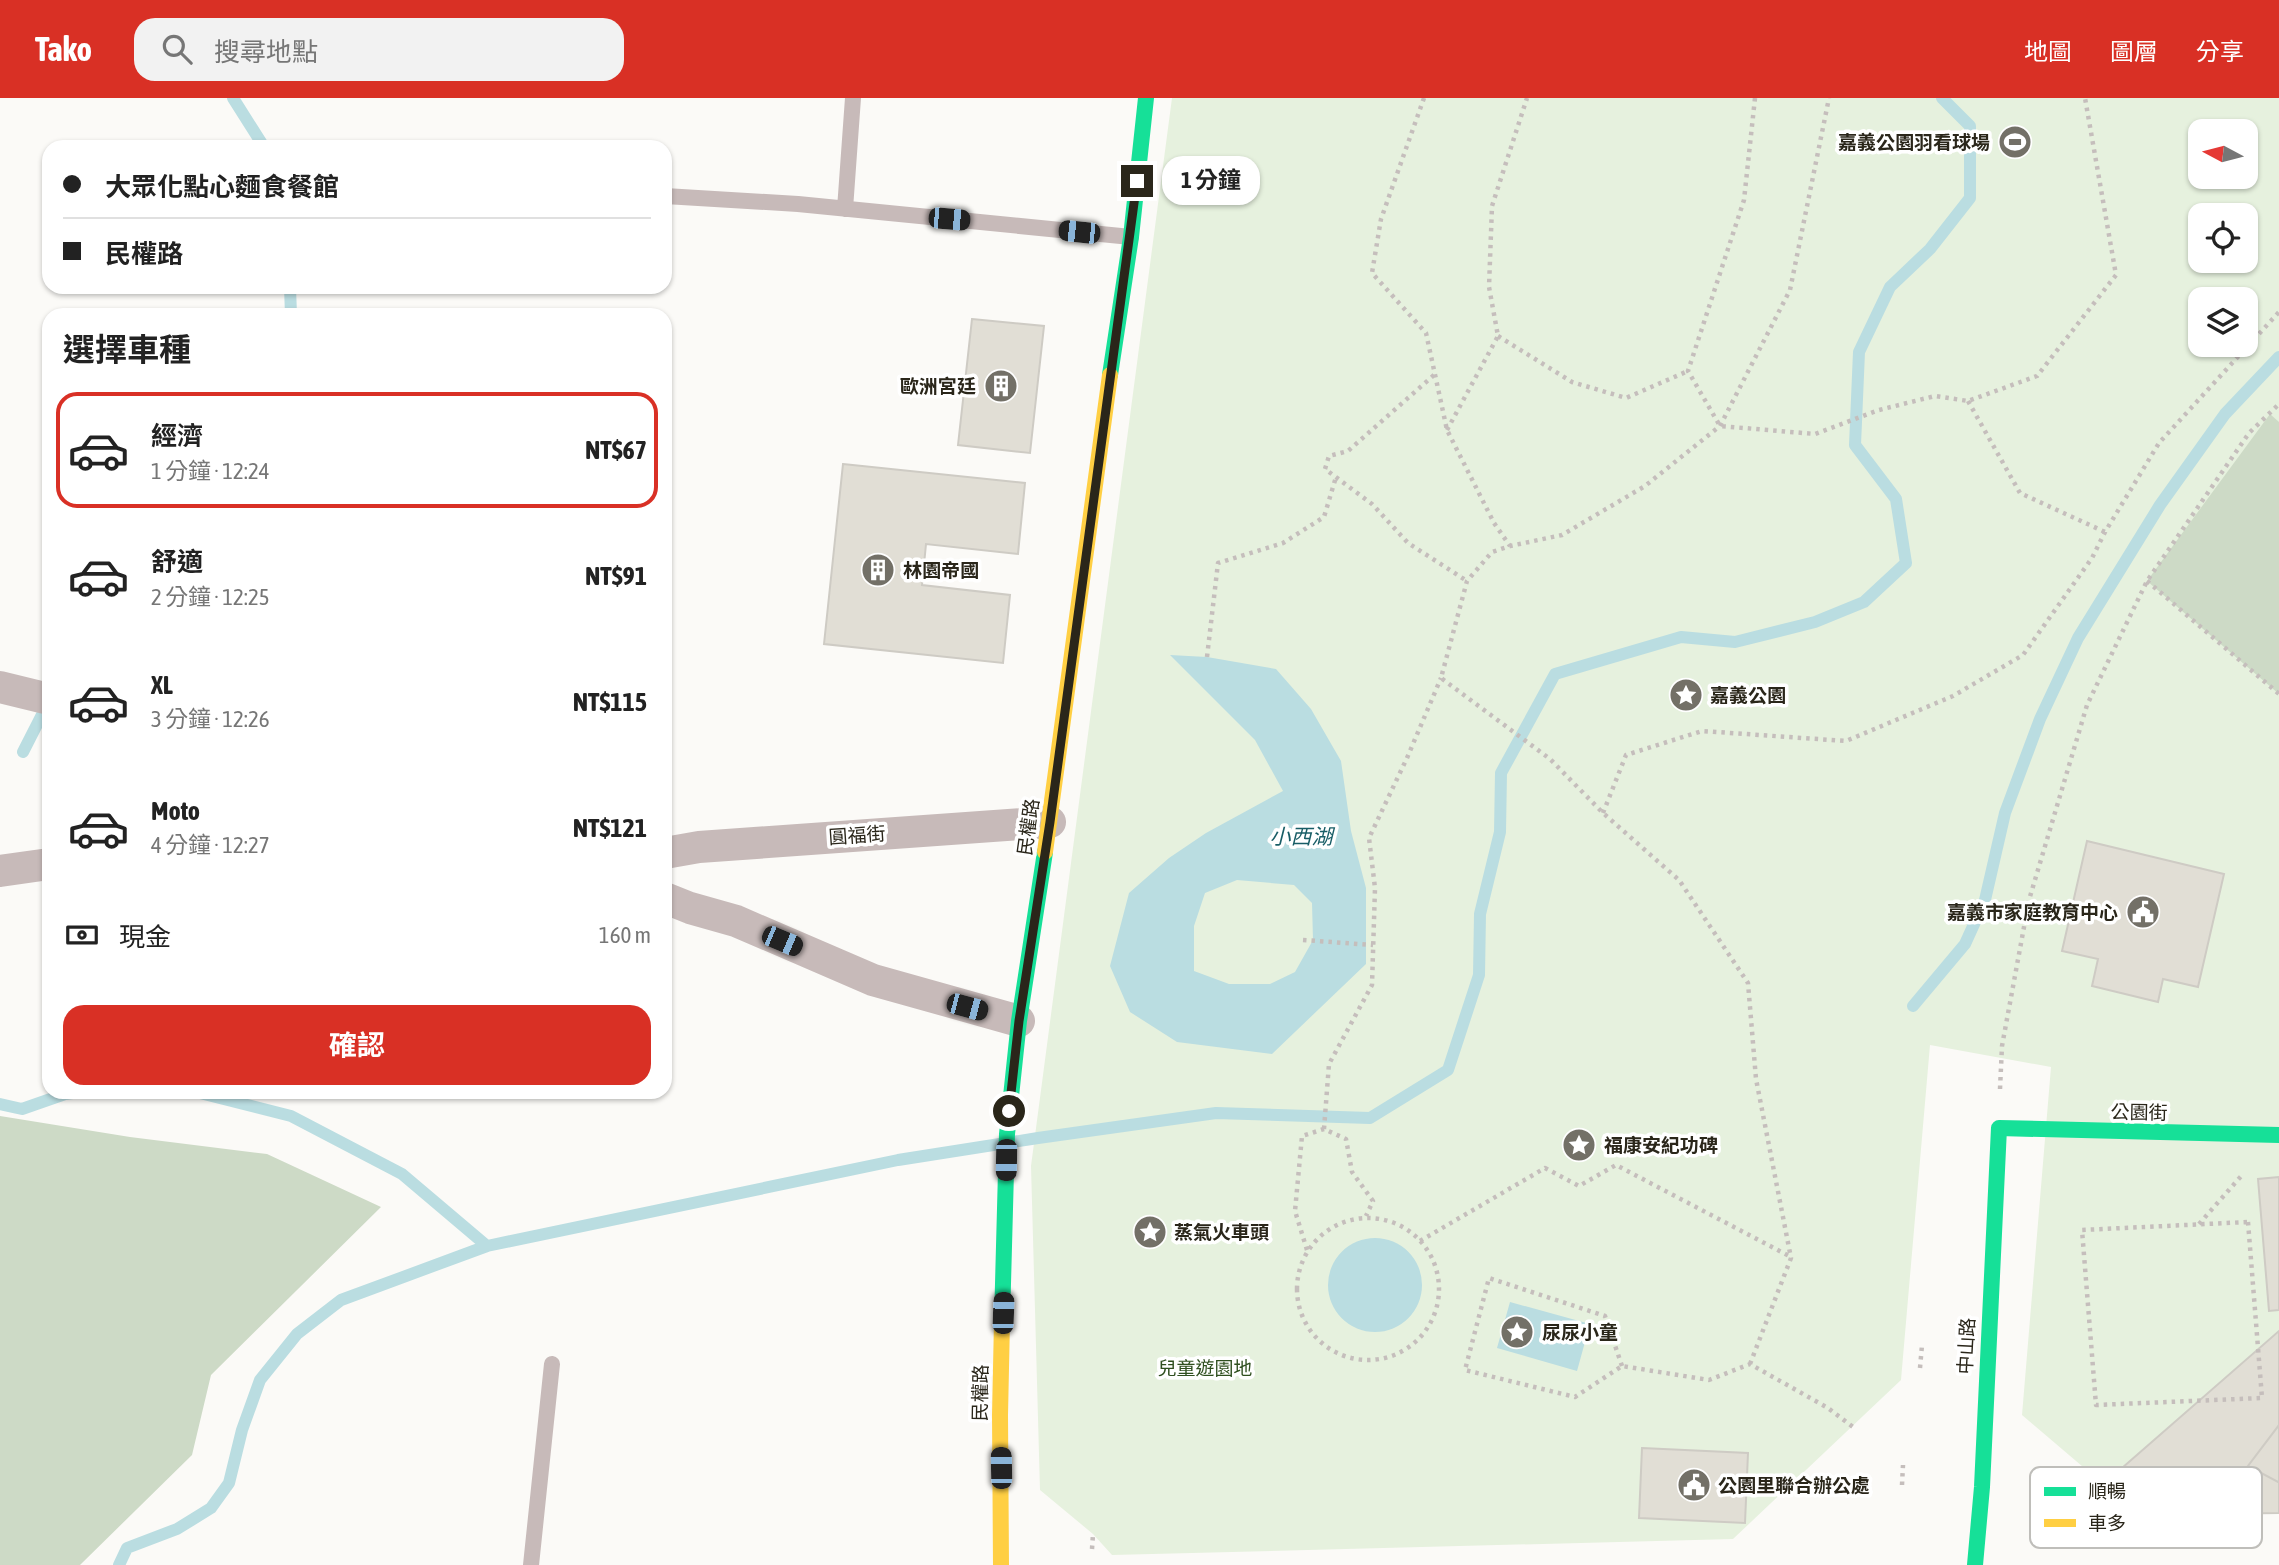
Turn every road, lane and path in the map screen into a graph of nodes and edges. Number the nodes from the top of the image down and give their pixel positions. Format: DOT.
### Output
graph roads {
  1 [pos="853,98"];
  2 [pos="1146,98"];
  3 [pos="1424,98"];
  4 [pos="1527,98"];
  5 [pos="1755,98"];
  6 [pos="1829,98"];
  7 [pos="2085,98"];
  8 [pos="672,197"];
  9 [pos="845,209"];
  10 [pos="1131,237"];
  11 [pos="2279,312"];
  12 [pos="1498,336"];
  13 [pos="1688,371"];
  14 [pos="1434,376"];
  15 [pos="1968,401"];
  16 [pos="2279,404"];
  17 [pos="1720,426"];
  18 [pos="1447,430"];
  19 [pos="1336,477"];
  20 [pos="2105,532"];
  21 [pos="1510,546"];
  22 [pos="1467,581"];
  23 [pos="2147,581"];
  24 [pos="1207,657"];
  25 [pos="1441,678"];
  26 [pos="7,689"];
  27 [pos="2279,694"];
  28 [pos="42,697"];
  29 [pos="1603,813"];
  30 [pos="1050,822"];
  31 [pos="672,852"];
  32 [pos="42,865"];
  33 [pos="0,871"];
  34 [pos="672,901"];
  35 [pos="1303,940"];
  36 [pos="1373,945"];
  37 [pos="1019,1021"];
  38 [pos="1998,1128"];
  39 [pos="1324,1129"];
  40 [pos="2279,1135"];
  41 [pos="1366,1216"];
  42 [pos="2199,1224"];
  43 [pos="1420,1241"];
  44 [pos="1307,1250"];
  45 [pos="1791,1258"];
  46 [pos="1922,1345"];
  47 [pos="552,1364"];
  48 [pos="1750,1364"];
  49 [pos="1622,1366"];
  50 [pos="1920,1368"];
  51 [pos="1853,1427"];
  52 [pos="1903,1465"];
  53 [pos="1902,1485"];
  54 [pos="1093,1534"];
  55 [pos="1092,1549"];
  56 [pos="531,1565"];
  57 [pos="1001,1565"];
  58 [pos="1975,1565"];
  1 -- 9 [label="lane"];
  2 -- 10 [label="street, 民權路"];
  3 -- 14 [label="path"];
  4 -- 12 [label="path"];
  5 -- 13 [label="path"];
  6 -- 17 [label="path"];
  7 -- 15 [label="path"];
  8 -- 9 [label="lane"];
  9 -- 10 [label="lane"];
  10 -- 30 [label="street, 民權路"];
  11 -- 20 [label="path"];
  12 -- 13 [label="path"];
  12 -- 18 [label="path"];
  13 -- 17 [label="path"];
  14 -- 18 [label="path"];
  14 -- 19 [label="path"];
  15 -- 17 [label="path"];
  15 -- 20 [label="path"];
  16 -- 23 [label="path"];
  17 -- 21 [label="path"];
  18 -- 21 [label="path"];
  19 -- 22 [label="path"];
  19 -- 24 [label="path"];
  20 -- 29 [label="path"];
  21 -- 22 [label="path"];
  22 -- 25 [label="path"];
  23 -- 27 [label="path"];
  23 -- 38 [label="path"];
  25 -- 29 [label="path"];
  25 -- 36 [label="path"];
  26 -- 28 [label="street"];
  29 -- 45 [label="path"];
  30 -- 31 [label="street, 圓福街"];
  30 -- 37 [label="street, 民權路"];
  32 -- 33 [label="street"];
  34 -- 37 [label="street"];
  35 -- 36 [label="path"];
  36 -- 39 [label="path"];
  37 -- 57 [label="street, 民權路"];
  38 -- 40 [label="street, 公園街"];
  38 -- 58 [label="street, 中山路"];
  39 -- 41 [label="path"];
  39 -- 44 [label="path"];
  40 -- 42 [label="path"];
  41 -- 43 [label="path"];
  41 -- 44 [label="path"];
  42 -- 42 [label="path"];
  43 -- 44 [label="path"];
  43 -- 45 [label="path"];
  45 -- 48 [label="path"];
  46 -- 50 [label="path"];
  47 -- 56 [label="lane"];
  48 -- 49 [label="path"];
  48 -- 51 [label="path"];
  49 -- 49 [label="path"];
  52 -- 53 [label="path"];
  54 -- 55 [label="path"];
}
